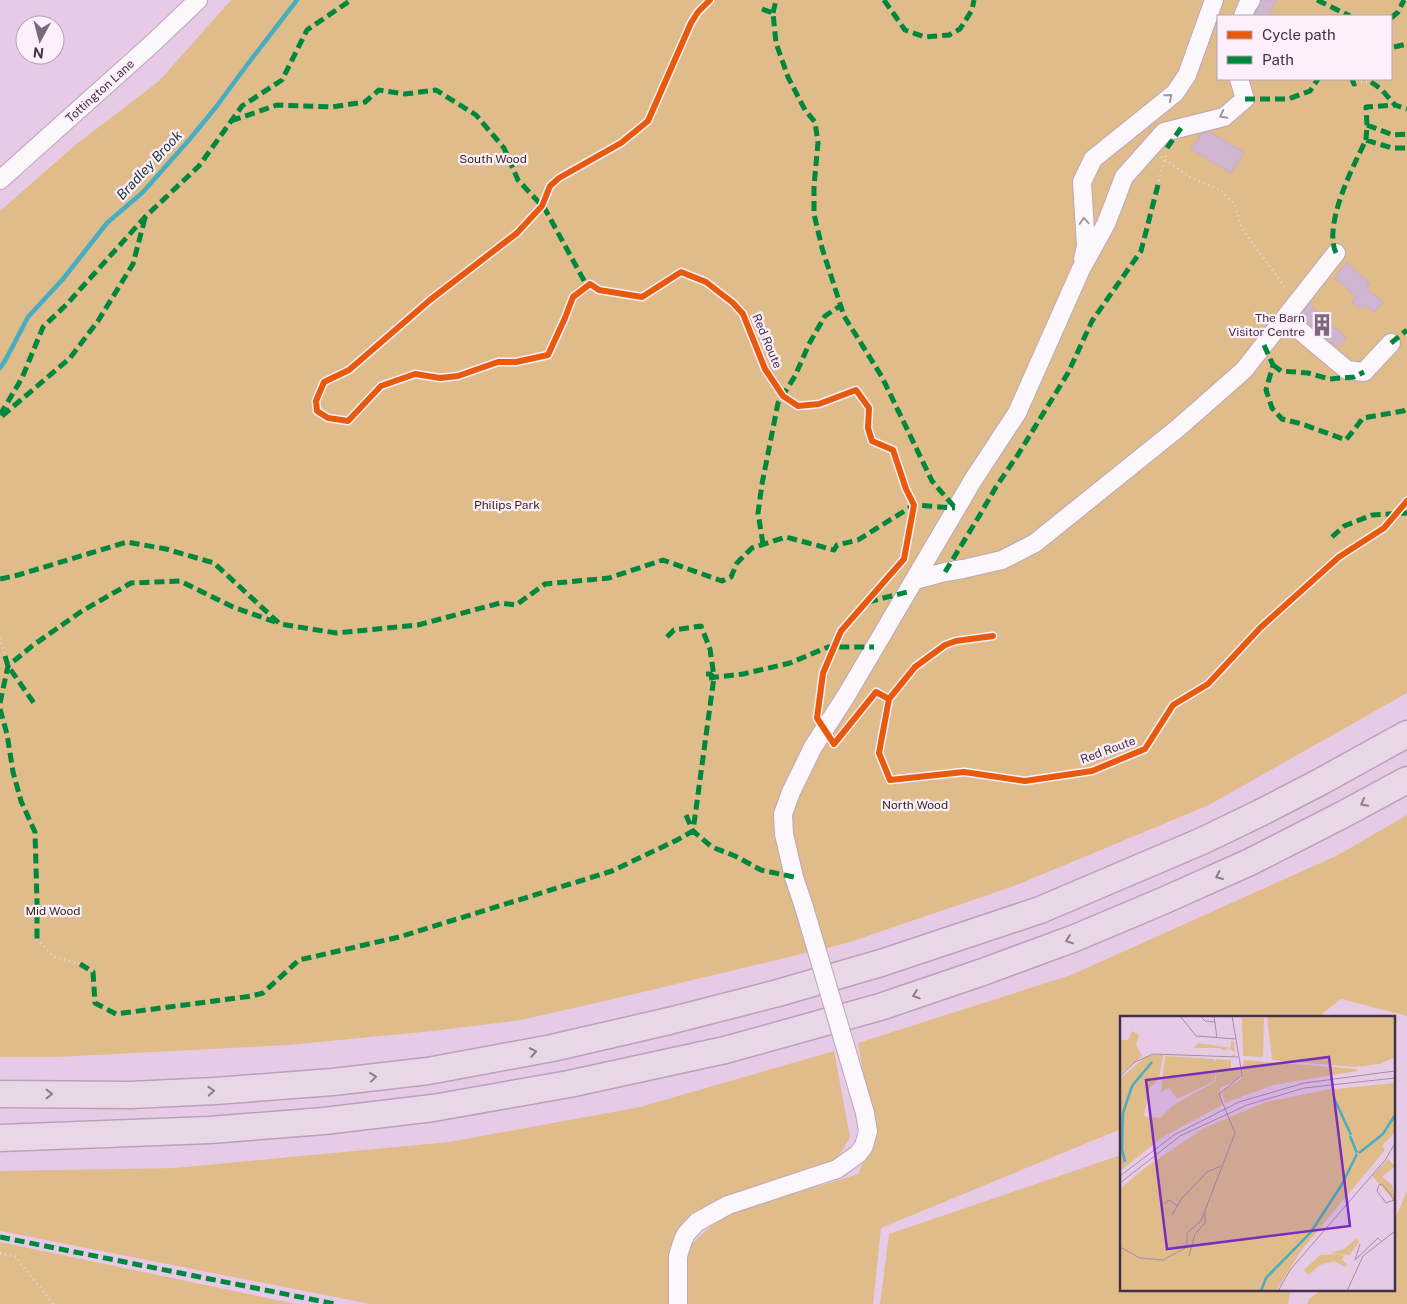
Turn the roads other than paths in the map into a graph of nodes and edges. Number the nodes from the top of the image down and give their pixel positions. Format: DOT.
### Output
graph roads {
  1 [pos="198,0"];
  2 [pos="1214,0"];
  3 [pos="1239,80"];
  4 [pos="0,180"];
  5 [pos="1336,253"];
  6 [pos="1081,269"];
  7 [pos="1285,318"];
  8 [pos="1390,343"];
  9 [pos="915,580"];
  10 [pos="1407,734"];
  11 [pos="1407,780"];
  12 [pos="0,1094"];
  13 [pos="0,1138"];
  14 [pos="678,1304"];
  1 -- 4 [label="street, Tottington Lane"];
  6 -- 2 [label="street, one-way"];
  3 -- 6 [label="street, one-way"];
  5 -- 7 [label="street"];
  6 -- 9 [label="street"];
  7 -- 8 [label="street"];
  7 -- 9 [label="street"];
  9 -- 14 [label="street, bridge"];
  12 -- 10 [label="highway, one-way"];
  11 -- 13 [label="highway, one-way"];
}
